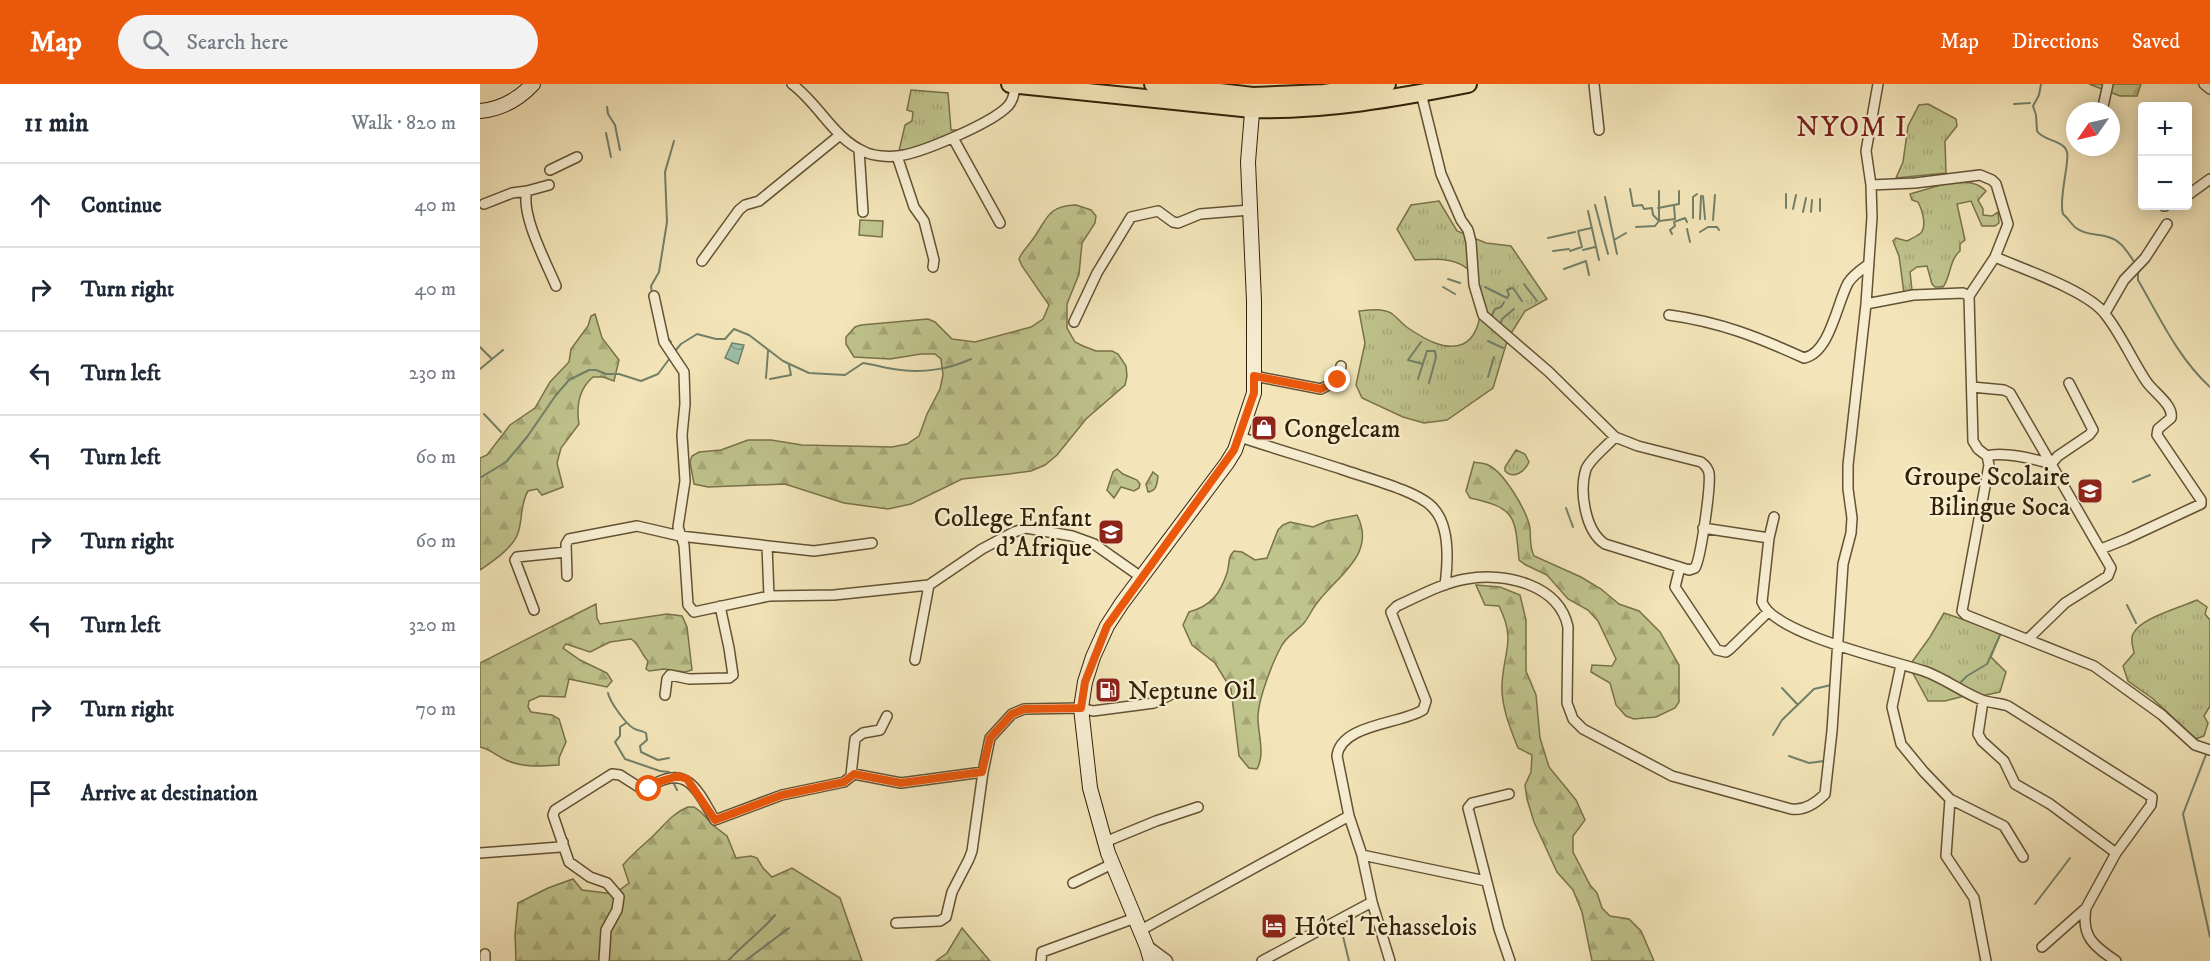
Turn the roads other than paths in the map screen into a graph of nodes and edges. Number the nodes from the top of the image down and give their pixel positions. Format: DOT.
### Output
graph roads {
  1 [pos="533,84"];
  2 [pos="792,84"];
  3 [pos="1010,84"];
  4 [pos="1154,84"];
  5 [pos="1387,84"];
  6 [pos="1468,84"];
  7 [pos="1594,84"];
  8 [pos="1878,84"];
  9 [pos="2109,84"];
  10 [pos="2204,84"];
  11 [pos="1015,85"];
  12 [pos="1342,87"];
  13 [pos="1232,88"];
  14 [pos="2210,89"];
  15 [pos="1421,93"];
  16 [pos="1252,102"];
  17 [pos="2104,102"];
  18 [pos="480,111"];
  19 [pos="1599,130"];
  20 [pos="840,135"];
  21 [pos="953,138"];
  22 [pos="859,149"];
  23 [pos="897,156"];
  24 [pos="577,157"];
  25 [pos="550,170"];
  26 [pos="2210,179"];
  27 [pos="549,185"];
  28 [pos="1872,185"];
  29 [pos="526,191"];
  30 [pos="2192,192"];
  31 [pos="484,204"];
  32 [pos="1250,210"];
  33 [pos="863,212"];
  34 [pos="1000,223"];
  35 [pos="2167,224"];
  36 [pos="1995,257"];
  37 [pos="702,261"];
  38 [pos="1869,264"];
  39 [pos="933,267"];
  40 [pos="556,286"];
  41 [pos="654,296"];
  42 [pos="1969,296"];
  43 [pos="1866,304"];
  44 [pos="2105,313"];
  45 [pos="1670,315"];
  46 [pos="1074,322"];
  47 [pos="1341,366"];
  48 [pos="1254,376"];
  49 [pos="2068,384"];
  50 [pos="1972,387"];
  51 [pos="1240,437"];
  52 [pos="1615,437"];
  53 [pos="1987,456"];
  54 [pos="2051,464"];
  55 [pos="1774,517"];
  56 [pos="1703,528"];
  57 [pos="680,536"];
  58 [pos="1769,538"];
  59 [pos="872,543"];
  60 [pos="767,546"];
  61 [pos="2101,549"];
  62 [pos="566,552"];
  63 [pos="1680,567"];
  64 [pos="567,576"];
  65 [pos="1141,578"];
  66 [pos="929,585"];
  67 [pos="1446,585"];
  68 [pos="769,596"];
  69 [pos="720,606"];
  70 [pos="534,610"];
  71 [pos="1768,612"];
  72 [pos="2028,639"];
  73 [pos="1838,644"];
  74 [pos="915,660"];
  75 [pos="1901,664"];
  76 [pos="664,694"];
  77 [pos="1172,694"];
  78 [pos="1983,701"];
  79 [pos="1081,708"];
  80 [pos="887,716"];
  81 [pos="2210,750"];
  82 [pos="982,772"];
  83 [pos="851,775"];
  84 [pos="1509,794"];
  85 [pos="1950,799"];
  86 [pos="1197,807"];
  87 [pos="1348,816"];
  88 [pos="563,842"];
  89 [pos="1105,842"];
  90 [pos="480,853"];
  91 [pos="2116,854"];
  92 [pos="1362,855"];
  93 [pos="2023,857"];
  94 [pos="1112,864"];
  95 [pos="1486,881"];
  96 [pos="1073,883"];
  97 [pos="1372,902"];
  98 [pos="2086,908"];
  99 [pos="896,923"];
  100 [pos="1138,924"];
  101 [pos="1147,947"];
  102 [pos="2042,947"];
  103 [pos="604,961"];
  104 [pos="1041,961"];
  105 [pos="1151,961"];
  106 [pos="1166,961"];
  107 [pos="1262,961"];
  108 [pos="1390,961"];
  109 [pos="1510,961"];
  110 [pos="1986,961"];
  111 [pos="2116,961"];
  1 -- 18 [label="main road"];
  2 -- 20 [label="street"];
  3 -- 11 [label="highway"];
  4 -- 13 [label="highway"];
  5 -- 12 [label="highway"];
  6 -- 15 [label="highway"];
  7 -- 19 [label="street"];
  8 -- 28 [label="street"];
  9 -- 17 [label="street"];
  10 -- 14 [label="street"];
  11 -- 16 [label="highway"];
  11 -- 21 [label="street"];
  12 -- 16 [label="highway"];
  13 -- 16 [label="highway"];
  15 -- 16 [label="highway"];
  15 -- 52 [label="street"];
  16 -- 32 [label="main road"];
  20 -- 22 [label="street"];
  20 -- 37 [label="street"];
  21 -- 23 [label="street"];
  21 -- 34 [label="street"];
  22 -- 23 [label="street"];
  22 -- 33 [label="street"];
  23 -- 39 [label="street"];
  24 -- 25 [label="street"];
  26 -- 30 [label="street"];
  27 -- 29 [label="street"];
  28 -- 36 [label="street"];
  28 -- 38 [label="street"];
  29 -- 31 [label="street"];
  29 -- 40 [label="street"];
  32 -- 46 [label="street"];
  32 -- 48 [label="main road"];
  35 -- 44 [label="street"];
  36 -- 42 [label="street"];
  36 -- 44 [label="street"];
  38 -- 43 [label="street"];
  38 -- 45 [label="street"];
  41 -- 57 [label="street"];
  42 -- 43 [label="street"];
  42 -- 50 [label="street"];
  43 -- 73 [label="street"];
  44 -- 61 [label="street"];
  47 -- 48 [label="street"];
  48 -- 51 [label="main road"];
  49 -- 54 [label="street"];
  50 -- 53 [label="street"];
  50 -- 54 [label="street"];
  51 -- 65 [label="main road"];
  51 -- 67 [label="street"];
  52 -- 56 [label="street"];
  52 -- 63 [label="street"];
  53 -- 54 [label="street"];
  53 -- 72 [label="street"];
  54 -- 61 [label="street"];
  55 -- 58 [label="street"];
  56 -- 58 [label="street"];
  56 -- 63 [label="street"];
  57 -- 60 [label="street"];
  57 -- 62 [label="street"];
  57 -- 69 [label="street"];
  58 -- 71 [label="street"];
  59 -- 60 [label="street"];
  60 -- 68 [label="street"];
  61 -- 72 [label="street"];
  62 -- 64 [label="street"];
  62 -- 70 [label="street"];
  63 -- 71 [label="street"];
  65 -- 66 [label="street"];
  65 -- 79 [label="main road"];
  66 -- 68 [label="street"];
  66 -- 74 [label="street"];
  67 -- 73 [label="street"];
  67 -- 87 [label="street"];
  68 -- 69 [label="street"];
  69 -- 76 [label="street"];
  71 -- 73 [label="street"];
  72 -- 81 [label="street"];
  73 -- 75 [label="street"];
  75 -- 78 [label="street"];
  75 -- 85 [label="street"];
  77 -- 79 [label="street"];
  78 -- 91 [label="street"];
  78 -- 91 [label="street"];
  79 -- 82 [label="street"];
  79 -- 89 [label="main road"];
  80 -- 83 [label="street"];
  82 -- 83 [label="street"];
  82 -- 99 [label="street"];
  83 -- 88 [label="street"];
  84 -- 95 [label="street"];
  85 -- 93 [label="street"];
  85 -- 110 [label="street"];
  86 -- 89 [label="street"];
  87 -- 92 [label="street"];
  87 -- 100 [label="street"];
  88 -- 90 [label="street"];
  88 -- 103 [label="street"];
  89 -- 94 [label="main road"];
  91 -- 98 [label="street"];
  92 -- 95 [label="street"];
  92 -- 97 [label="street"];
  94 -- 96 [label="street"];
  94 -- 100 [label="main road"];
  95 -- 109 [label="street"];
  97 -- 107 [label="street"];
  97 -- 108 [label="street"];
  98 -- 102 [label="street"];
  98 -- 111 [label="street"];
  100 -- 101 [label="main road"];
  100 -- 104 [label="street"];
  101 -- 105 [label="main road"];
  101 -- 106 [label="street"];
}
